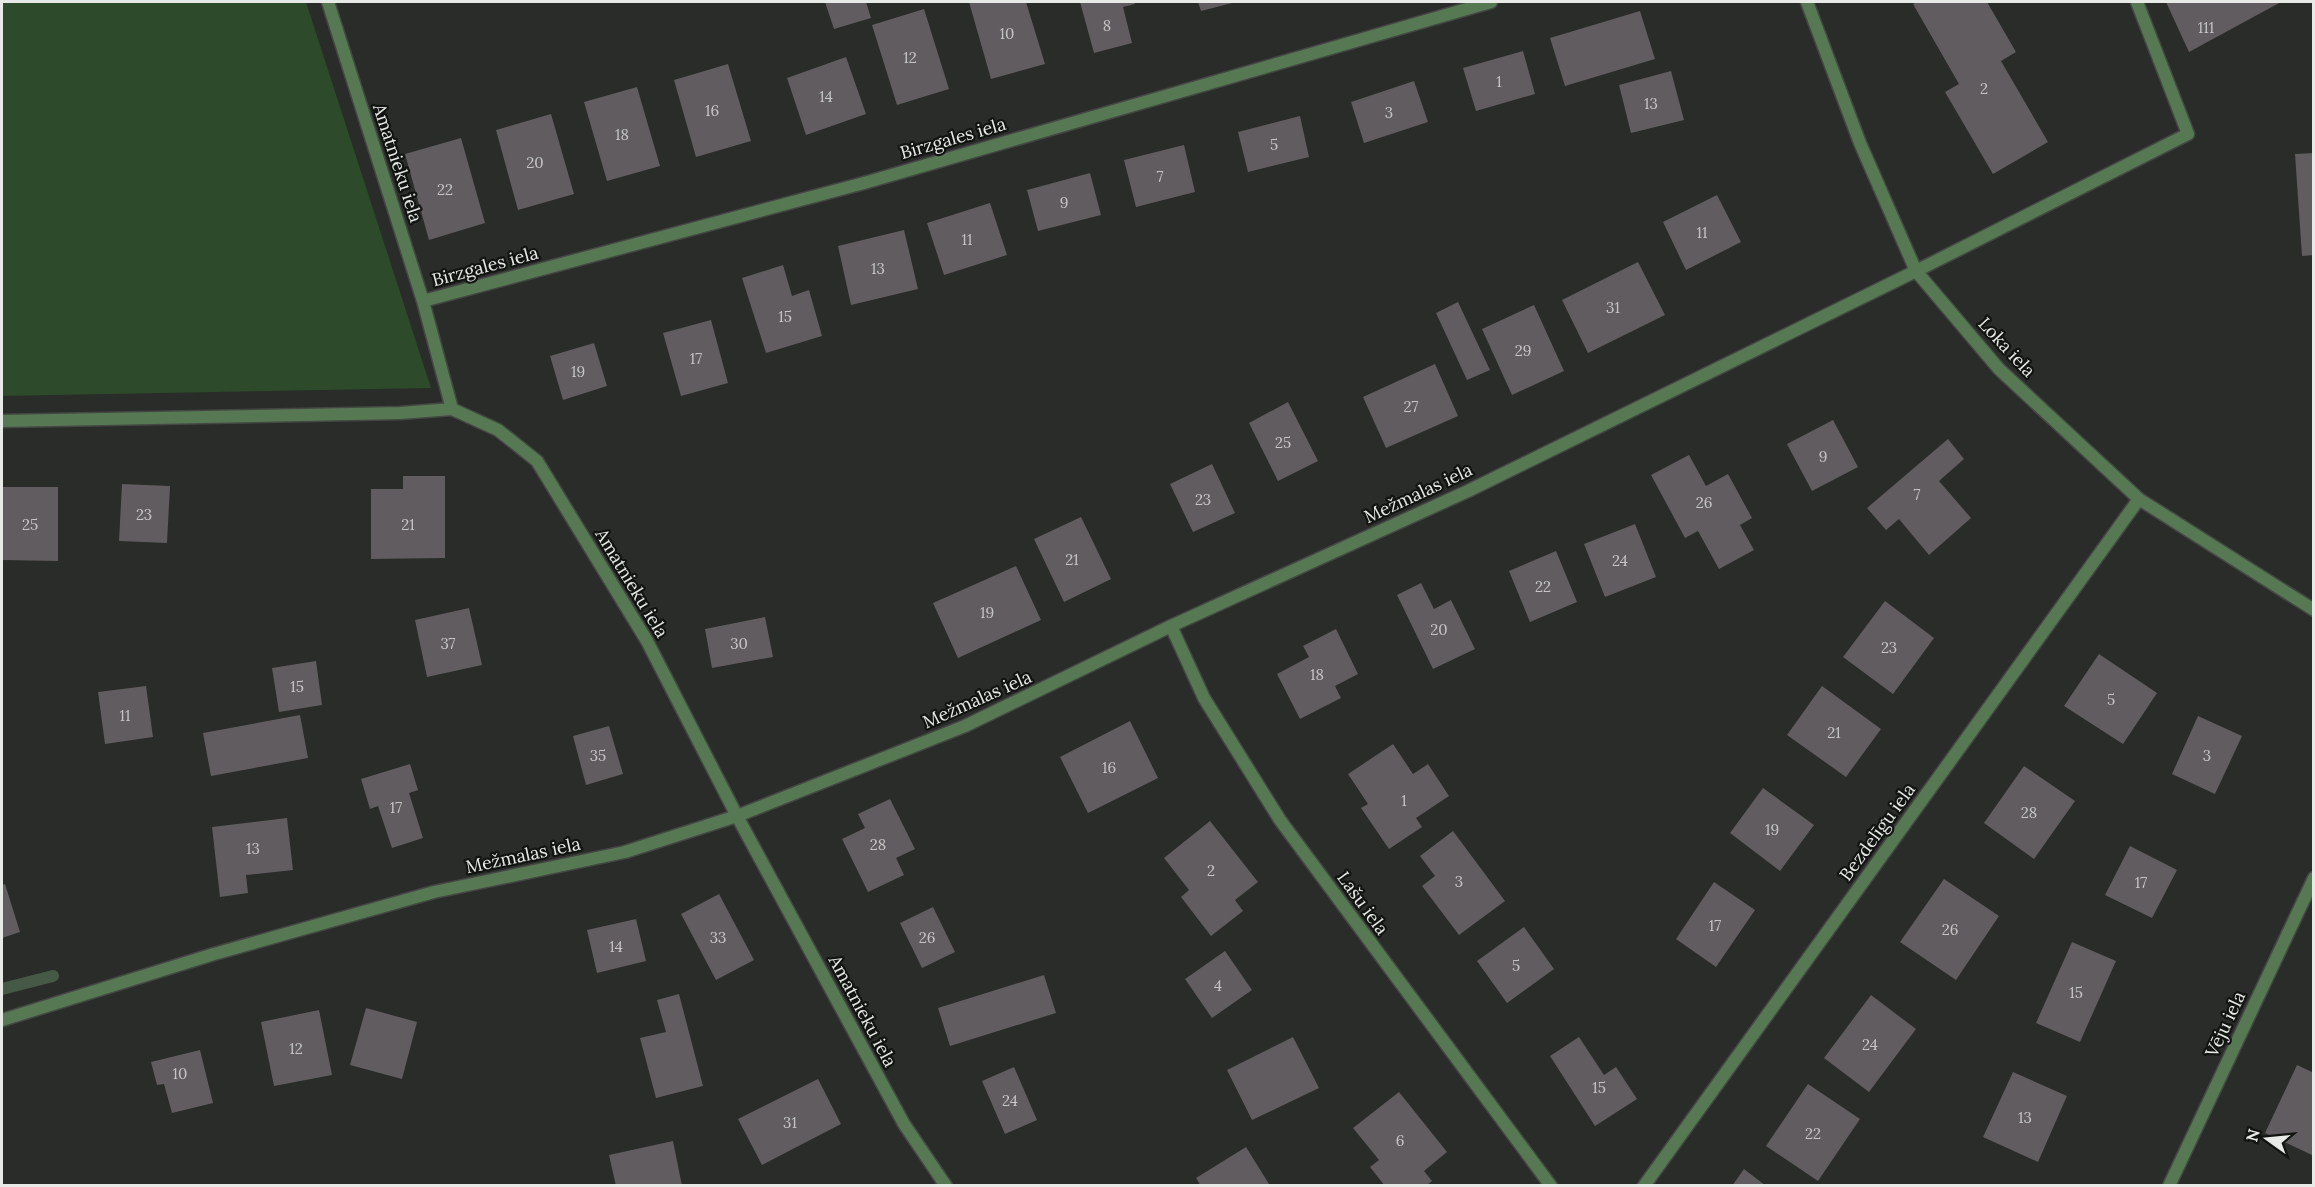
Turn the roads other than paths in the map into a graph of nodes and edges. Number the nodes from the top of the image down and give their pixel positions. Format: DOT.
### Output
graph roads {
  1 [pos="328,2"];
  2 [pos="1491,2"];
  3 [pos="1806,2"];
  4 [pos="2138,2"];
  5 [pos="1916,271"];
  6 [pos="423,301"];
  7 [pos="452,409"];
  8 [pos="2,422"];
  9 [pos="2139,499"];
  10 [pos="2313,610"];
  11 [pos="1171,626"];
  12 [pos="737,816"];
  13 [pos="2313,878"];
  14 [pos="2,1020"];
  15 [pos="946,1185"];
  16 [pos="1551,1185"];
  17 [pos="1644,1185"];
  18 [pos="2169,1185"];
  1 -- 6 [label="street, Amatnieku iela"];
  2 -- 6 [label="street, Birzgales iela"];
  3 -- 5 [label="street, Loka iela"];
  4 -- 5 [label="street, Mežmalas iela"];
  5 -- 9 [label="street, Loka iela"];
  5 -- 11 [label="street, Mežmalas iela"];
  6 -- 7 [label="street, Amatnieku iela"];
  7 -- 8 [label="street"];
  7 -- 12 [label="street, Amatnieku iela"];
  9 -- 10 [label="street, Loka iela"];
  9 -- 17 [label="street, Bezdelīgu iela"];
  11 -- 12 [label="street, Mežmalas iela"];
  11 -- 16 [label="street, Lašu iela"];
  12 -- 14 [label="street, Mežmalas iela"];
  12 -- 15 [label="street, Amatnieku iela"];
  13 -- 18 [label="street, Vēju iela"];
}
